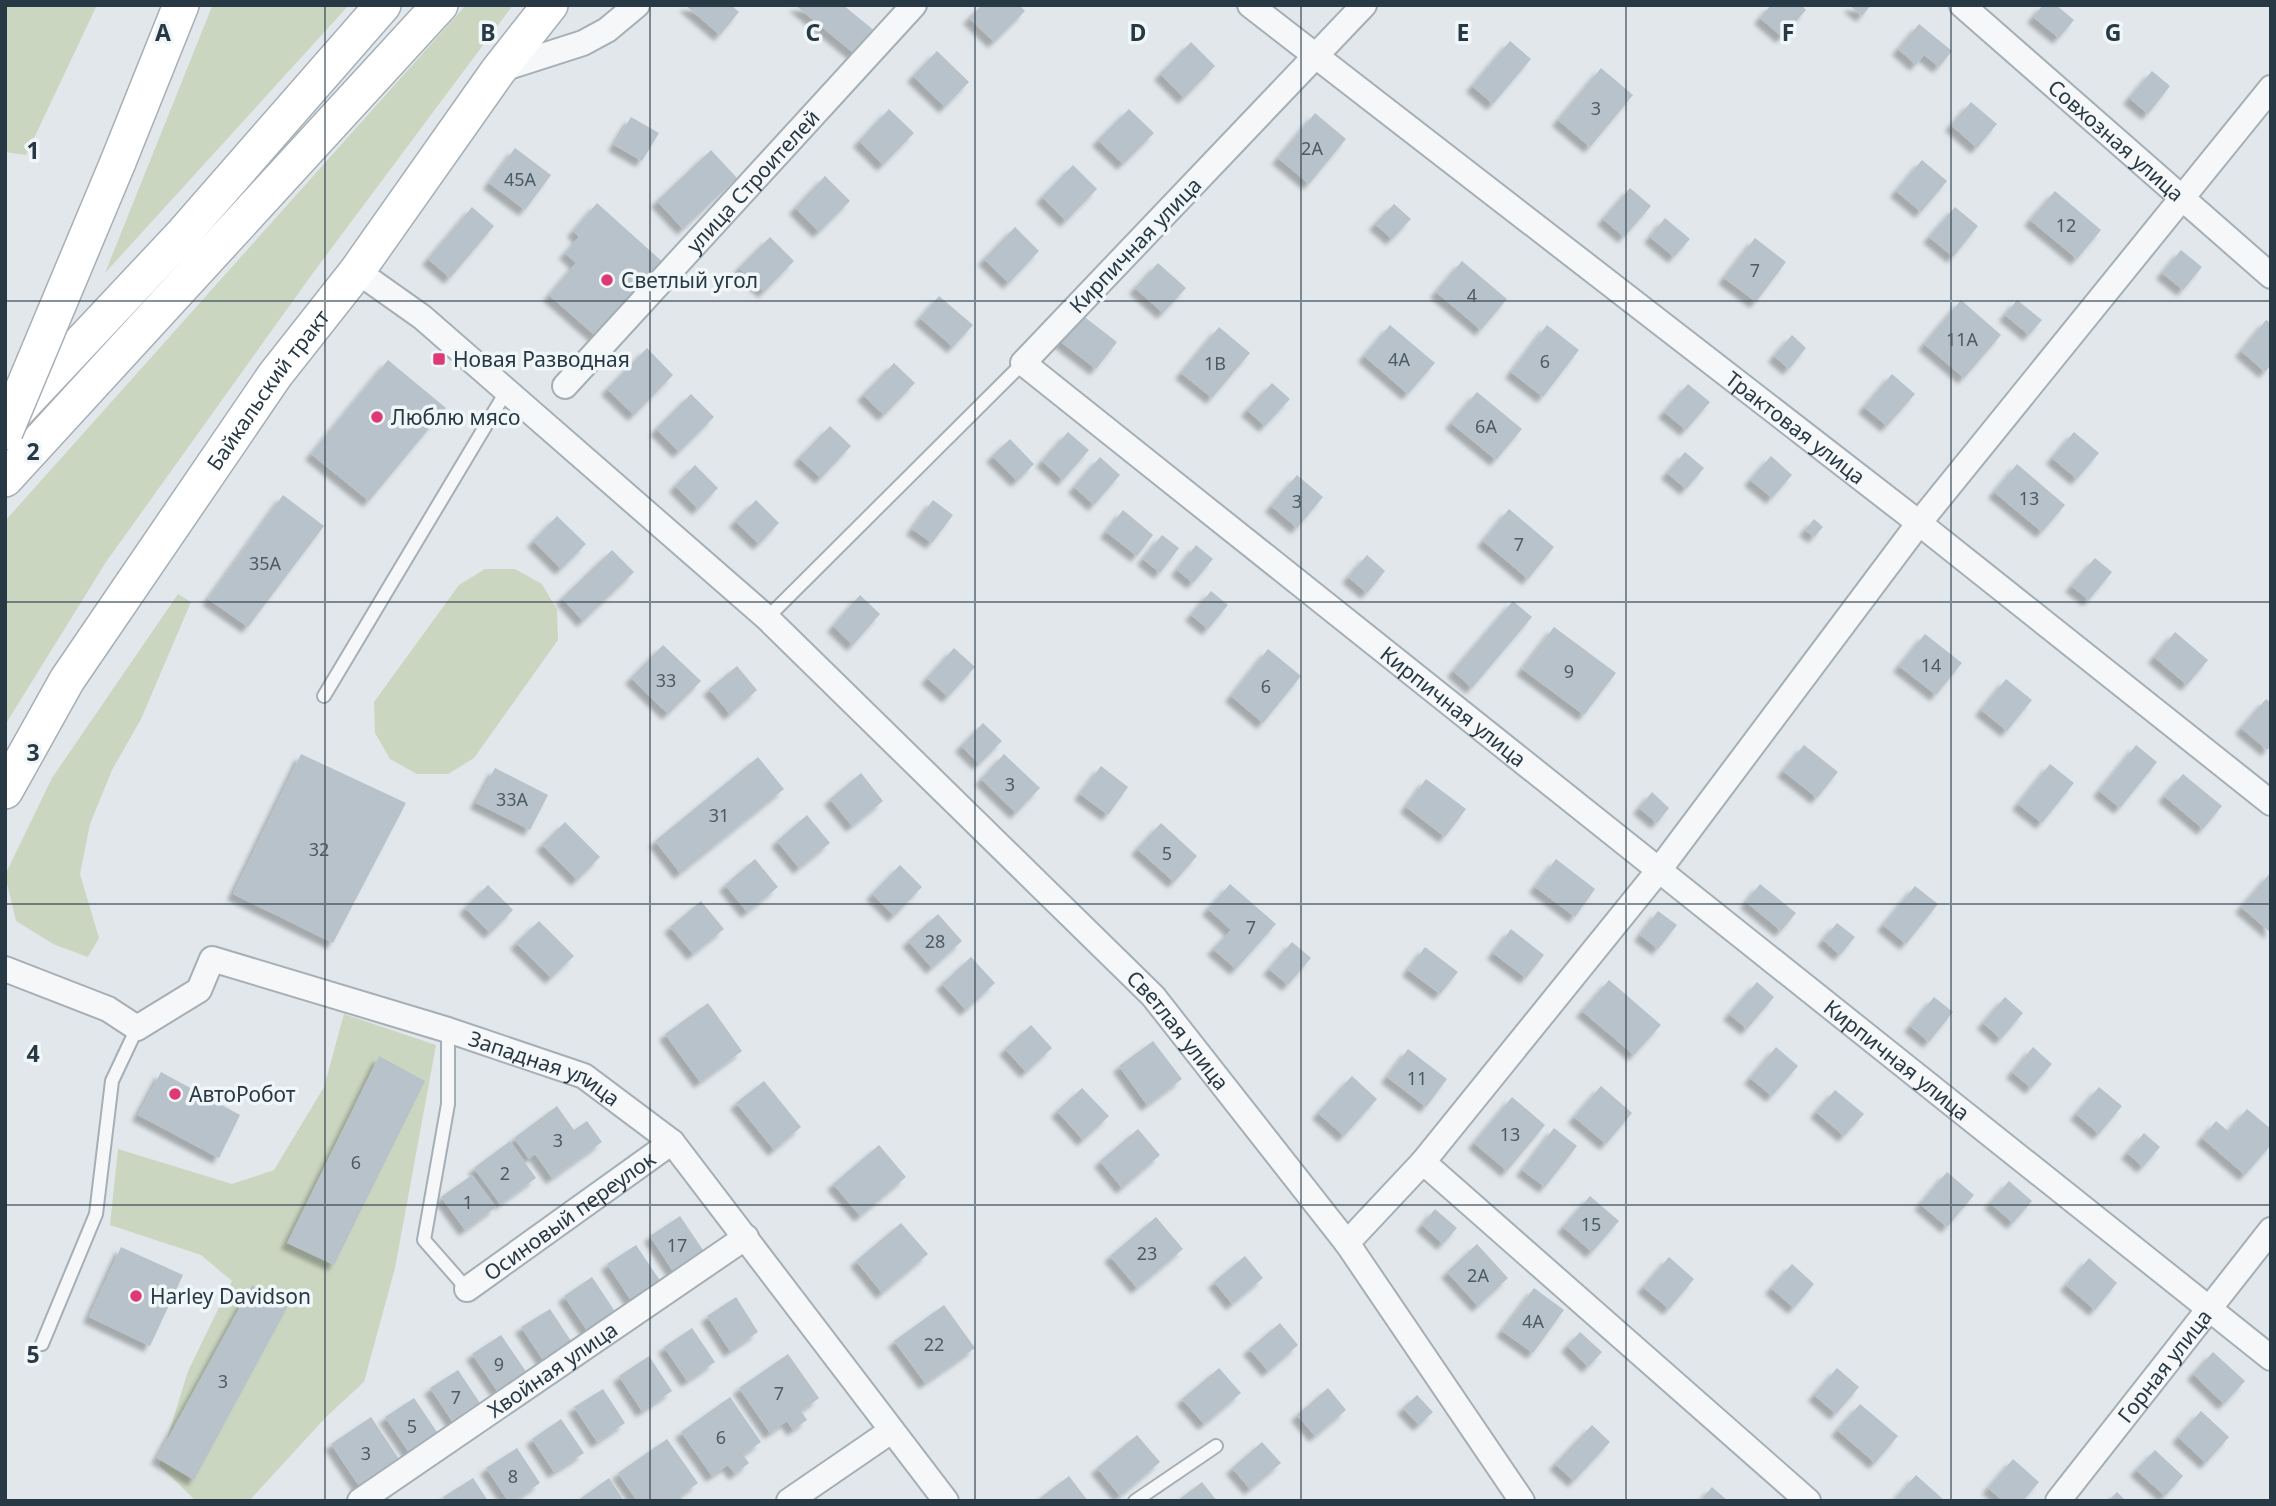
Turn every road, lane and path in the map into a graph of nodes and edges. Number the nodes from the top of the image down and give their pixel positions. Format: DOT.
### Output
graph roads {
  1 [pos="181,5"];
  2 [pos="383,5"];
  3 [pos="440,5"];
  4 [pos="550,5"];
  5 [pos="637,5"];
  6 [pos="914,5"];
  7 [pos="1250,5"];
  8 [pos="1364,5"];
  9 [pos="1962,5"];
  10 [pos="1315,55"];
  11 [pos="498,71"];
  12 [pos="2271,88"];
  13 [pos="2183,199"];
  14 [pos="357,271"];
  15 [pos="2271,276"];
  16 [pos="1023,363"];
  17 [pos="565,386"];
  18 [pos="508,390"];
  19 [pos="5,423"];
  20 [pos="5,432"];
  21 [pos="5,480"];
  22 [pos="1919,523"];
  23 [pos="767,618"];
  24 [pos="324,696"];
  25 [pos="5,791"];
  26 [pos="2271,803"];
  27 [pos="1659,870"];
  28 [pos="5,968"];
  29 [pos="137,1028"];
  30 [pos="449,1030"];
  31 [pos="673,1142"];
  32 [pos="1423,1162"];
  33 [pos="2271,1230"];
  34 [pos="746,1237"];
  35 [pos="1347,1243"];
  36 [pos="467,1289"];
  37 [pos="2209,1307"];
  38 [pos="42,1344"];
  39 [pos="2271,1358"];
  40 [pos="891,1431"];
  41 [pos="1216,1446"];
  42 [pos="360,1501"];
  43 [pos="789,1501"];
  44 [pos="946,1501"];
  45 [pos="1135,1501"];
  46 [pos="1522,1501"];
  47 [pos="1808,1501"];
  48 [pos="2058,1501"];
  1 -- 20 [label="main road, bridge"];
  2 -- 19 [label="main road"];
  3 -- 21 [label="main road"];
  4 -- 11 [label="main road, Байкальский тракт"];
  5 -- 11 [label="street"];
  6 -- 17 [label="street, улица Строителей"];
  7 -- 10 [label="street"];
  8 -- 10 [label="street, Кирпичная улица"];
  9 -- 13 [label="street, Совхозная улица"];
  10 -- 16 [label="street, Кирпичная улица"];
  10 -- 22 [label="street, Трактовая улица"];
  11 -- 14 [label="main road, Байкальский тракт"];
  12 -- 13 [label="street"];
  13 -- 15 [label="street, Совхозная улица"];
  13 -- 22 [label="street"];
  14 -- 18 [label="street, Светлая улица"];
  14 -- 25 [label="main road, Байкальский тракт"];
  16 -- 23 [label="lane"];
  16 -- 27 [label="street, Кирпичная улица"];
  18 -- 23 [label="street, Светлая улица"];
  18 -- 24 [label="lane"];
  22 -- 26 [label="street, Трактовая улица"];
  22 -- 27 [label="street"];
  23 -- 35 [label="street, Светлая улица"];
  27 -- 32 [label="street"];
  27 -- 37 [label="street, Кирпичная улица"];
  28 -- 29 [label="street"];
  29 -- 30 [label="street, Западная улица"];
  29 -- 38 [label="lane"];
  30 -- 31 [label="street, Западная улица"];
  30 -- 36 [label="lane"];
  31 -- 34 [label="street, Западная улица"];
  31 -- 36 [label="street, Осиновый переулок"];
  32 -- 35 [label="street"];
  32 -- 47 [label="street"];
  33 -- 37 [label="street, Горная улица"];
  34 -- 40 [label="street, Западная улица"];
  34 -- 42 [label="street, Хвойная улица"];
  35 -- 46 [label="street, Светлая улица"];
  37 -- 39 [label="street, Кирпичная улица"];
  37 -- 48 [label="street, Горная улица"];
  40 -- 43 [label="street"];
  40 -- 44 [label="street, Западная улица"];
  41 -- 45 [label="lane"];
}
